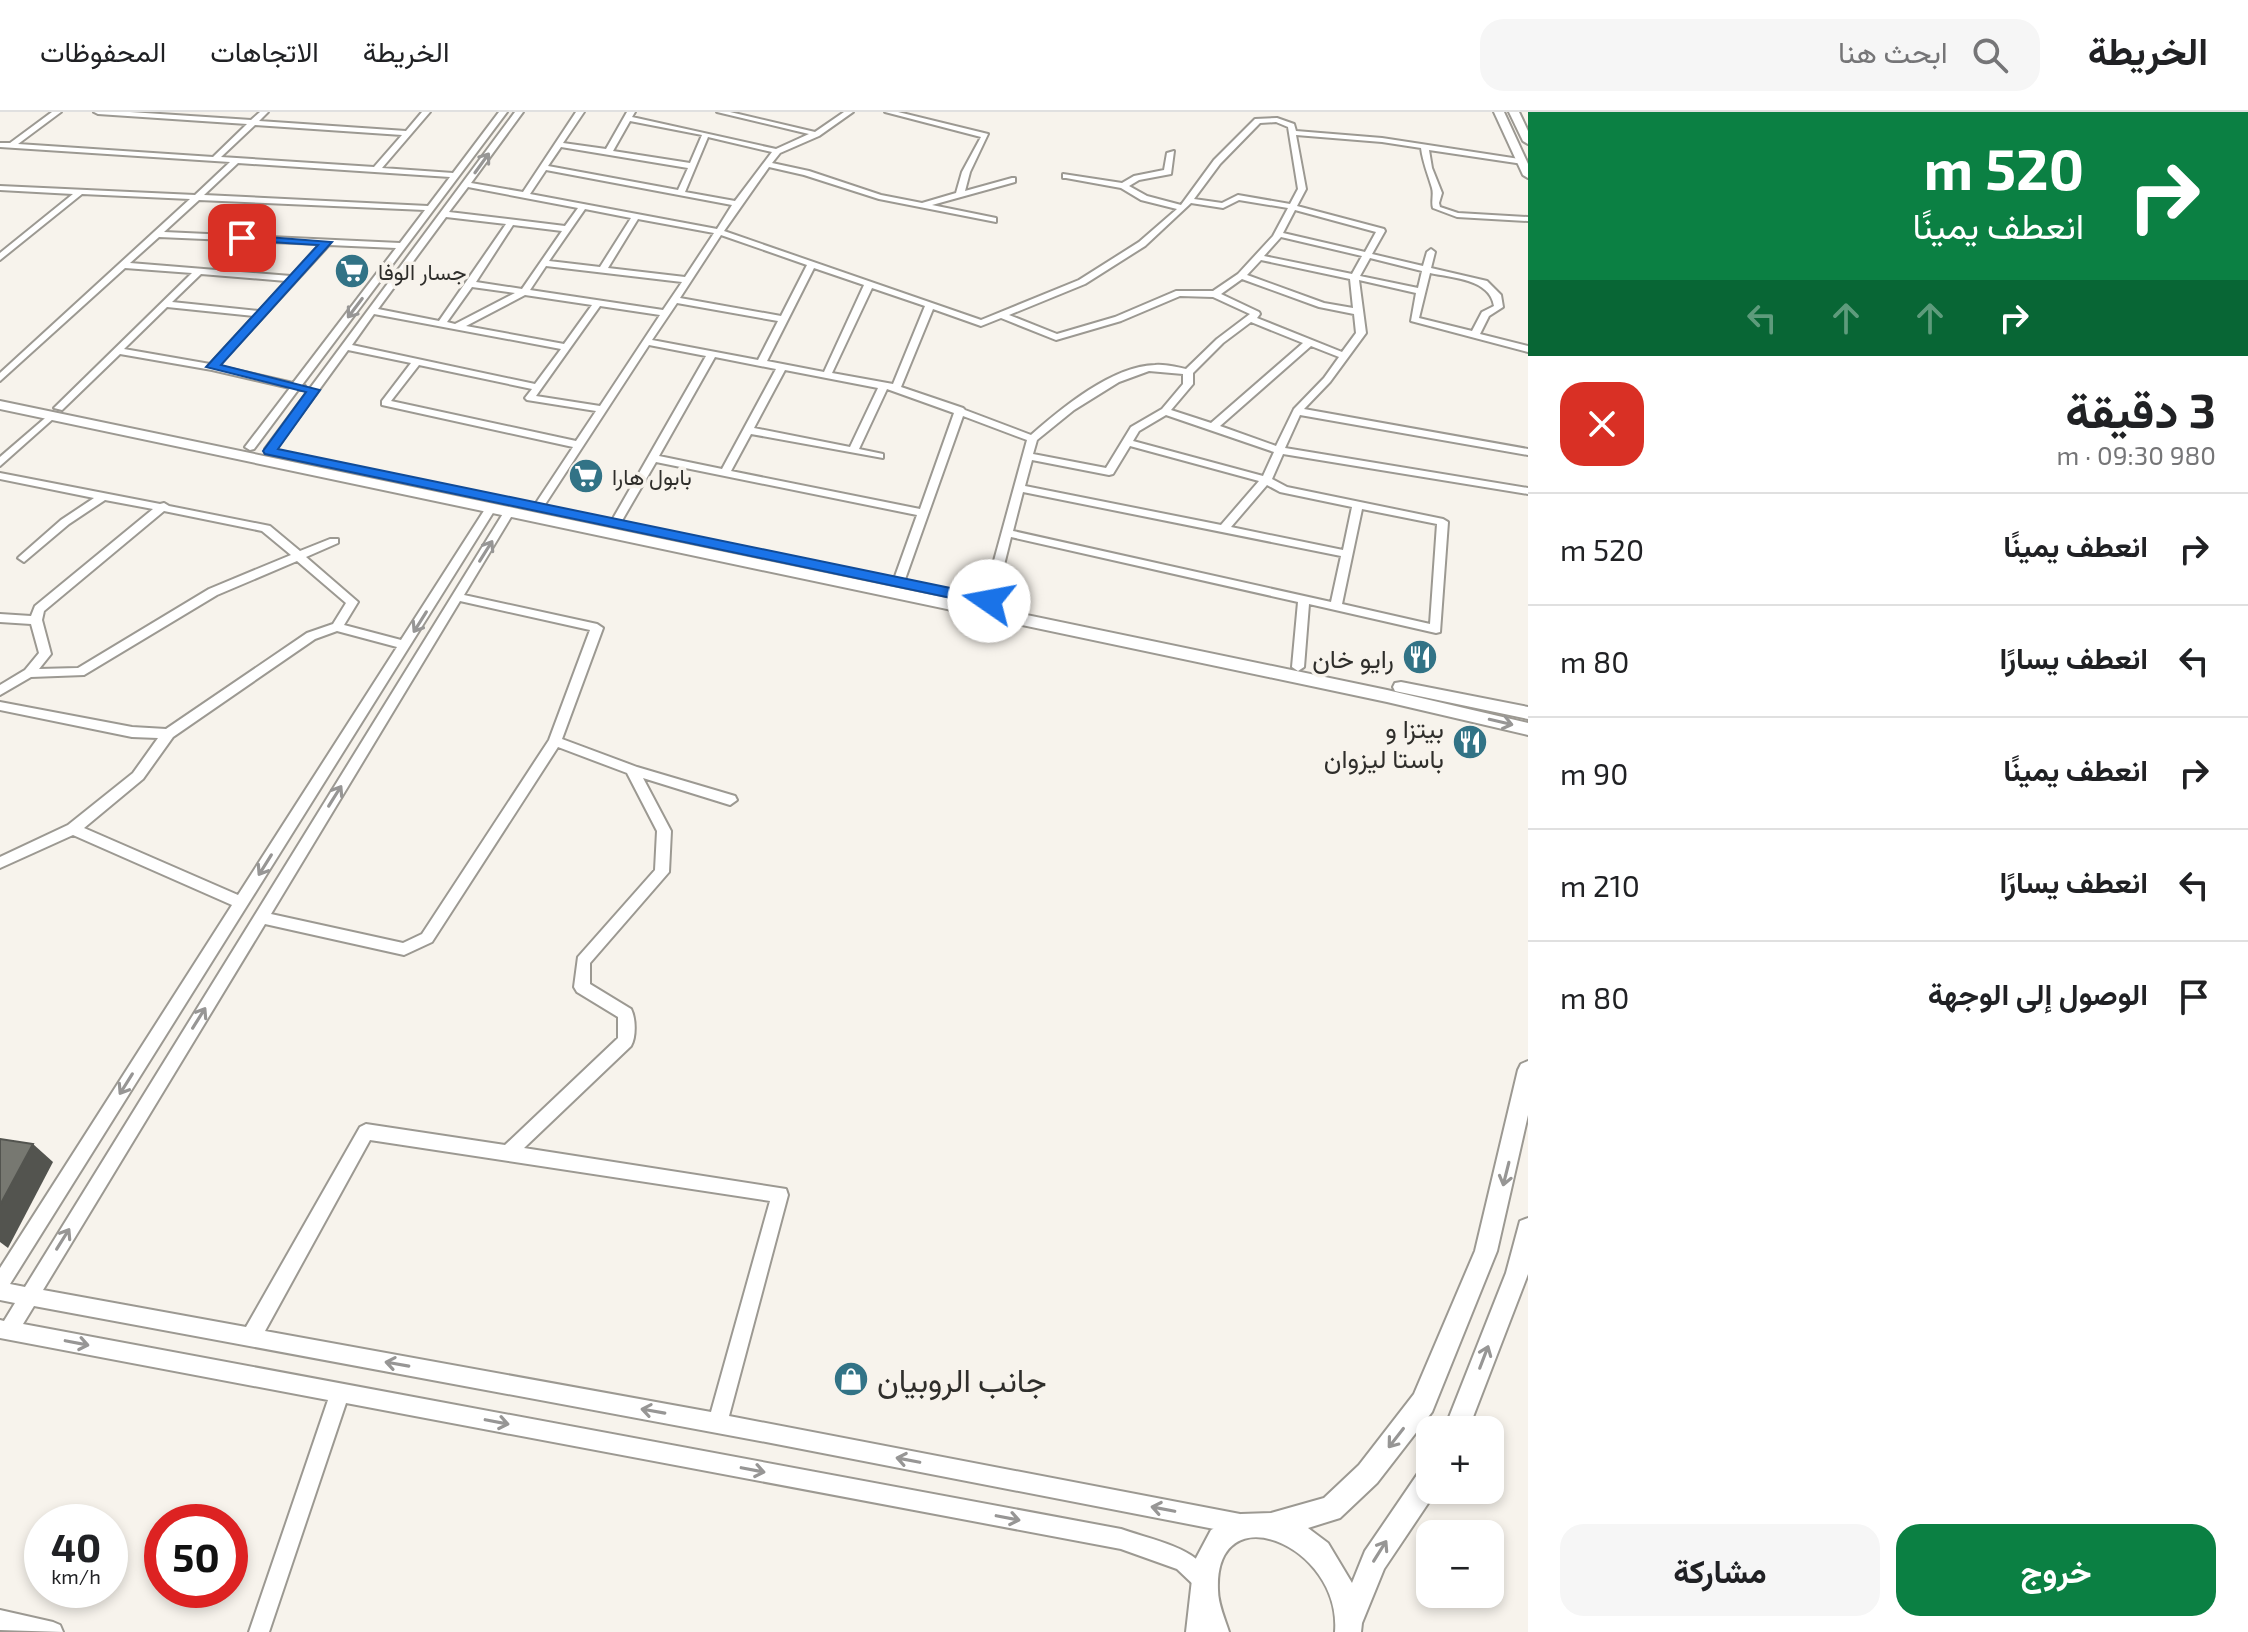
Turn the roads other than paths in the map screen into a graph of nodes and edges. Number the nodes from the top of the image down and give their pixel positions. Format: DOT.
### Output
graph roads {
  1 [pos="57,112"];
  2 [pos="98,112"];
  3 [pos="264,112"];
  4 [pos="426,112"];
  5 [pos="503,112"];
  6 [pos="519,112"];
  7 [pos="580,112"];
  8 [pos="721,112"];
  9 [pos="837,112"];
  10 [pos="889,112"];
  11 [pos="1281,112"];
  12 [pos="1499,112"];
  13 [pos="1514,112"];
  14 [pos="848,113"];
  15 [pos="629,115"];
  16 [pos="254,122"];
  17 [pos="1288,123"];
  18 [pos="782,126"];
  19 [pos="408,133"];
  20 [pos="1293,133"];
  21 [pos="706,134"];
  22 [pos="816,134"];
  23 [pos="1528,141"];
  24 [pos="559,144"];
  25 [pos="0,145"];
  26 [pos="11,146"];
  27 [pos="1425,147"];
  28 [pos="765,148"];
  29 [pos="777,151"];
  30 [pos="608,152"];
  31 [pos="1171,153"];
  32 [pos="214,160"];
  33 [pos="235,162"];
  34 [pos="1523,162"];
  35 [pos="767,164"];
  36 [pos="692,166"];
  37 [pos="543,167"];
  38 [pos="376,170"];
  39 [pos="455,175"];
  40 [pos="1528,175"];
  41 [pos="1066,176"];
  42 [pos="1012,180"];
  43 [pos="466,184"];
  44 [pos="1123,186"];
  45 [pos="0,188"];
  46 [pos="81,191"];
  47 [pos="681,193"];
  48 [pos="960,194"];
  49 [pos="525,195"];
  50 [pos="198,196"];
  51 [pos="737,204"];
  52 [pos="1186,204"];
  53 [pos="922,205"];
  54 [pos="583,206"];
  55 [pos="1293,207"];
  56 [pos="430,208"];
  57 [pos="444,214"];
  58 [pos="636,216"];
  59 [pos="1528,219"];
  60 [pos="993,220"];
  61 [pos="509,225"];
  62 [pos="567,229"];
  63 [pos="720,232"];
  64 [pos="157,234"];
  65 [pos="1279,234"];
  66 [pos="327,242"];
  67 [pos="402,246"];
  68 [pos="1431,252"];
  69 [pos="1368,254"];
  70 [pos="0,257"];
  71 [pos="1259,257"];
  72 [pos="543,263"];
  73 [pos="812,264"];
  74 [pos="123,265"];
  75 [pos="1429,269"];
  76 [pos="602,270"];
  77 [pos="198,272"];
  78 [pos="1241,276"];
  79 [pos="1354,278"];
  80 [pos="294,279"];
  81 [pos="688,280"];
  82 [pos="470,284"];
  83 [pos="869,284"];
  84 [pos="1421,291"];
  85 [pos="524,292"];
  86 [pos="1215,294"];
  87 [pos="675,300"];
  88 [pos="598,303"];
  89 [pos="165,304"];
  90 [pos="930,305"];
  91 [pos="372,311"];
  92 [pos="1355,311"];
  93 [pos="667,313"];
  94 [pos="262,314"];
  95 [pos="1002,315"];
  96 [pos="1250,318"];
  97 [pos="784,319"];
  98 [pos="441,324"];
  99 [pos="456,327"];
  100 [pos="1474,336"];
  101 [pos="647,342"];
  102 [pos="1310,342"];
  103 [pos="346,347"];
  104 [pos="566,347"];
  105 [pos="1528,349"];
  106 [pos="119,351"];
  107 [pos="712,354"];
  108 [pos="1344,356"];
  109 [pos="417,362"];
  110 [pos="761,363"];
  111 [pos="212,367"];
  112 [pos="782,367"];
  113 [pos="1188,372"];
  114 [pos="827,375"];
  115 [pos="0,378"];
  116 [pos="295,386"];
  117 [pos="884,386"];
  118 [pos="538,387"];
  119 [pos="896,388"];
  120 [pos="314,390"];
  121 [pos="0,396"];
  122 [pos="0,405"];
  123 [pos="603,409"];
  124 [pos="960,410"];
  125 [pos="1165,411"];
  126 [pos="1297,411"];
  127 [pos="55,412"];
  128 [pos="1213,427"];
  129 [pos="748,430"];
  130 [pos="1032,439"];
  131 [pos="1127,442"];
  132 [pos="579,445"];
  133 [pos="250,447"];
  134 [pos="1279,450"];
  135 [pos="269,451"];
  136 [pos="853,451"];
  137 [pos="1528,452"];
  138 [pos="879,456"];
  139 [pos="1028,456"];
  140 [pos="653,458"];
  141 [pos="0,463"];
  142 [pos="725,472"];
  143 [pos="0,476"];
  144 [pos="1266,480"];
  145 [pos="1019,488"];
  146 [pos="1528,491"];
  147 [pos="105,495"];
  148 [pos="1358,505"];
  149 [pos="164,506"];
  150 [pos="539,506"];
  151 [pos="491,508"];
  152 [pos="509,512"];
  153 [pos="924,513"];
  154 [pos="616,522"];
  155 [pos="1224,529"];
  156 [pos="1007,533"];
  157 [pos="334,541"];
  158 [pos="1347,554"];
  159 [pos="298,556"];
  160 [pos="24,558"];
  161 [pos="899,582"];
  162 [pos="457,597"];
  163 [pos="1304,600"];
  164 [pos="989,601"];
  165 [pos="1336,607"];
  166 [pos="0,618"];
  167 [pos="36,620"];
  168 [pos="337,627"];
  169 [pos="405,645"];
  170 [pos="1298,667"];
  171 [pos="29,673"];
  172 [pos="0,691"];
  173 [pos="0,706"];
  174 [pos="1528,713"];
  175 [pos="1528,729"];
  176 [pos="168,734"];
  177 [pos="555,741"];
  178 [pos="632,770"];
  179 [pos="730,800"];
  180 [pos="73,829"];
  181 [pos="0,863"];
  182 [pos="241,903"];
  183 [pos="260,917"];
  184 [pos="1528,1070"];
  185 [pos="507,1154"];
  186 [pos="1528,1229"];
  187 [pos="0,1284"];
  188 [pos="0,1291"];
  189 [pos="28,1296"];
  190 [pos="4,1329"];
  191 [pos="251,1337"];
  192 [pos="340,1393"];
  193 [pos="1461,1416"];
  194 [pos="717,1423"];
  195 [pos="1416,1498"];
  196 [pos="1240,1524"];
  197 [pos="1275,1524"];
  198 [pos="1203,1580"];
  199 [pos="0,1620"];
  200 [pos="1348,1627"];
  201 [pos="53,1632"];
  202 [pos="259,1632"];
  203 [pos="1199,1632"];
  204 [pos="1216,1632"];
  1 -- 26 [label="street"];
  2 -- 16 [label="street"];
  3 -- 16 [label="street"];
  4 -- 19 [label="street"];
  5 -- 39 [label="street"];
  43 -- 6 [label="street, one-way"];
  7 -- 24 [label="street"];
  8 -- 18 [label="street"];
  9 -- 14 [label="street"];
  10 -- 48 [label="street"];
  11 -- 17 [label="street"];
  12 -- 34 [label="main road"];
  13 -- 23 [label="main road"];
  14 -- 22 [label="street"];
  15 -- 21 [label="street"];
  15 -- 30 [label="street"];
  16 -- 19 [label="street"];
  16 -- 32 [label="street"];
  17 -- 20 [label="street"];
  17 -- 52 [label="street"];
  18 -- 22 [label="street"];
  18 -- 28 [label="street"];
  19 -- 38 [label="street"];
  20 -- 27 [label="street"];
  20 -- 55 [label="street"];
  21 -- 28 [label="street"];
  21 -- 36 [label="street"];
  22 -- 29 [label="street"];
  24 -- 30 [label="street"];
  24 -- 37 [label="street"];
  25 -- 26 [label="street"];
  26 -- 32 [label="street"];
  27 -- 34 [label="street"];
  27 -- 59 [label="street"];
  28 -- 29 [label="street"];
  29 -- 35 [label="street"];
  30 -- 36 [label="street"];
  31 -- 44 [label="street"];
  32 -- 33 [label="street"];
  33 -- 38 [label="street"];
  33 -- 50 [label="street"];
  34 -- 40 [label="main road"];
  35 -- 51 [label="street"];
  35 -- 53 [label="street"];
  36 -- 47 [label="street"];
  37 -- 47 [label="street"];
  37 -- 49 [label="street"];
  38 -- 39 [label="street"];
  39 -- 56 [label="street"];
  41 -- 44 [label="street"];
  42 -- 48 [label="street"];
  43 -- 49 [label="street"];
  43 -- 57 [label="street"];
  44 -- 52 [label="street"];
  45 -- 46 [label="street"];
  46 -- 50 [label="street"];
  46 -- 70 [label="street"];
  47 -- 51 [label="street"];
  48 -- 53 [label="street"];
  49 -- 54 [label="street"];
  50 -- 56 [label="street"];
  50 -- 64 [label="street"];
  51 -- 63 [label="street"];
  52 -- 55 [label="street"];
  52 -- 95 [label="street"];
  53 -- 60 [label="street"];
  54 -- 58 [label="street"];
  54 -- 62 [label="street"];
  55 -- 65 [label="street"];
  55 -- 69 [label="street"];
  56 -- 67 [label="street"];
  57 -- 62 [label="street"];
  57 -- 91 [label="street"];
  58 -- 63 [label="street"];
  58 -- 76 [label="street"];
  61 -- 82 [label="street"];
  62 -- 72 [label="street"];
  63 -- 73 [label="street"];
  63 -- 81 [label="street"];
  64 -- 66 [label="street"];
  64 -- 74 [label="street"];
  65 -- 69 [label="street"];
  65 -- 71 [label="street"];
  66 -- 67 [label="street"];
  66 -- 80 [label="street"];
  67 -- 116 [label="street, one-way"];
  68 -- 75 [label="street"];
  69 -- 75 [label="street"];
  69 -- 79 [label="street"];
  71 -- 78 [label="street"];
  71 -- 79 [label="street"];
  72 -- 76 [label="street"];
  72 -- 85 [label="street"];
  73 -- 83 [label="street"];
  73 -- 97 [label="street"];
  74 -- 77 [label="street"];
  74 -- 115 [label="street"];
  75 -- 84 [label="street"];
  75 -- 100 [label="street"];
  76 -- 81 [label="street"];
  77 -- 80 [label="street"];
  77 -- 89 [label="street"];
  78 -- 86 [label="street"];
  78 -- 92 [label="street"];
  79 -- 84 [label="street"];
  79 -- 92 [label="street"];
  80 -- 94 [label="street"];
  81 -- 87 [label="street"];
  82 -- 85 [label="street"];
  82 -- 98 [label="street"];
  83 -- 90 [label="street"];
  83 -- 114 [label="street"];
  84 -- 100 [label="street"];
  85 -- 88 [label="street"];
  85 -- 99 [label="street"];
  86 -- 95 [label="street"];
  86 -- 96 [label="street"];
  87 -- 93 [label="street"];
  87 -- 97 [label="street"];
  88 -- 93 [label="street"];
  88 -- 104 [label="street"];
  89 -- 94 [label="street"];
  89 -- 106 [label="street"];
  90 -- 95 [label="street"];
  90 -- 119 [label="street"];
  91 -- 98 [label="street"];
  91 -- 103 [label="street"];
  92 -- 108 [label="street"];
  93 -- 101 [label="street"];
  94 -- 111 [label="street"];
  96 -- 102 [label="street"];
  96 -- 113 [label="street"];
  97 -- 110 [label="street"];
  98 -- 99 [label="street"];
  99 -- 104 [label="street"];
  100 -- 105 [label="street"];
  101 -- 107 [label="street"];
  101 -- 123 [label="street"];
  102 -- 108 [label="street"];
  102 -- 128 [label="street"];
  103 -- 109 [label="street"];
  103 -- 120 [label="street"];
  104 -- 118 [label="street"];
  106 -- 111 [label="street"];
  106 -- 127 [label="street"];
  107 -- 110 [label="street"];
  107 -- 140 [label="street"];
  108 -- 126 [label="street"];
  109 -- 118 [label="street"];
  109 -- 132 [label="street"];
  110 -- 112 [label="street"];
  111 -- 116 [label="street"];
  112 -- 114 [label="street"];
  112 -- 129 [label="street"];
  113 -- 125 [label="street"];
  113 -- 130 [label="street"];
  114 -- 117 [label="street"];
  116 -- 120 [label="street"];
  116 -- 133 [label="street"];
  117 -- 119 [label="street"];
  117 -- 136 [label="street"];
  118 -- 123 [label="street"];
  119 -- 124 [label="street"];
  120 -- 135 [label="street"];
  121 -- 127 [label="main road"];
  122 -- 127 [label="main road"];
  123 -- 132 [label="street"];
  124 -- 130 [label="street"];
  124 -- 153 [label="street"];
  125 -- 128 [label="street"];
  125 -- 131 [label="street"];
  126 -- 134 [label="street"];
  126 -- 137 [label="street"];
  127 -- 133 [label="main road"];
  127 -- 141 [label="street"];
  127 -- 151 [label="main road"];
  128 -- 134 [label="street"];
  129 -- 136 [label="street"];
  129 -- 142 [label="street"];
  130 -- 139 [label="street"];
  131 -- 139 [label="street"];
  131 -- 144 [label="street"];
  132 -- 150 [label="street"];
  133 -- 135 [label="main road"];
  134 -- 144 [label="street"];
  134 -- 146 [label="street"];
  135 -- 150 [label="main road"];
  136 -- 138 [label="street"];
  139 -- 145 [label="street"];
  140 -- 142 [label="street"];
  140 -- 154 [label="street"];
  142 -- 153 [label="street"];
  143 -- 147 [label="street"];
  144 -- 148 [label="street"];
  144 -- 155 [label="street"];
  145 -- 155 [label="street"];
  145 -- 156 [label="street"];
  147 -- 149 [label="street"];
  147 -- 160 [label="street"];
  148 -- 158 [label="street"];
  148 -- 165 [label="street"];
  149 -- 159 [label="street"];
  149 -- 167 [label="street"];
  150 -- 154 [label="main road"];
  151 -- 152 [label="main road"];
  151 -- 169 [label="street, one-way"];
  162 -- 152 [label="street, one-way"];
  152 -- 175 [label="main road, one-way"];
  153 -- 161 [label="street"];
  154 -- 161 [label="main road"];
  155 -- 158 [label="street"];
  156 -- 163 [label="street"];
  156 -- 164 [label="street"];
  157 -- 159 [label="street"];
  158 -- 165 [label="street"];
  159 -- 168 [label="street"];
  159 -- 171 [label="street"];
  161 -- 164 [label="main road"];
  162 -- 177 [label="street"];
  183 -- 162 [label="street, one-way"];
  163 -- 165 [label="street"];
  163 -- 170 [label="street"];
  164 -- 170 [label="main road"];
  166 -- 167 [label="street"];
  167 -- 171 [label="street"];
  168 -- 169 [label="street"];
  168 -- 176 [label="street"];
  169 -- 182 [label="street, one-way"];
  170 -- 174 [label="main road"];
  171 -- 172 [label="street"];
  173 -- 176 [label="street"];
  176 -- 180 [label="street"];
  177 -- 178 [label="street"];
  177 -- 183 [label="street"];
  178 -- 179 [label="street"];
  178 -- 185 [label="street"];
  180 -- 181 [label="street"];
  180 -- 182 [label="street"];
  182 -- 187 [label="street, one-way"];
  189 -- 183 [label="street, one-way"];
  184 -- 197 [label="main road, one-way"];
  185 -- 191 [label="street"];
  185 -- 194 [label="street"];
  193 -- 186 [label="main road, one-way"];
  188 -- 189 [label="street"];
  189 -- 190 [label="street"];
  189 -- 191 [label="street"];
  190 -- 192 [label="street, one-way"];
  194 -- 191 [label="street, one-way"];
  192 -- 198 [label="street, one-way"];
  192 -- 202 [label="street"];
  196 -- 194 [label="street, one-way"];
  200 -- 195 [label="main road, one-way"];
  196 -- 197 [label="main road"];
  196 -- 198 [label="main road"];
  197 -- 200 [label="main road"];
  198 -- 203 [label="main road"];
  198 -- 204 [label="main road"];
  199 -- 201 [label="street"];
}
